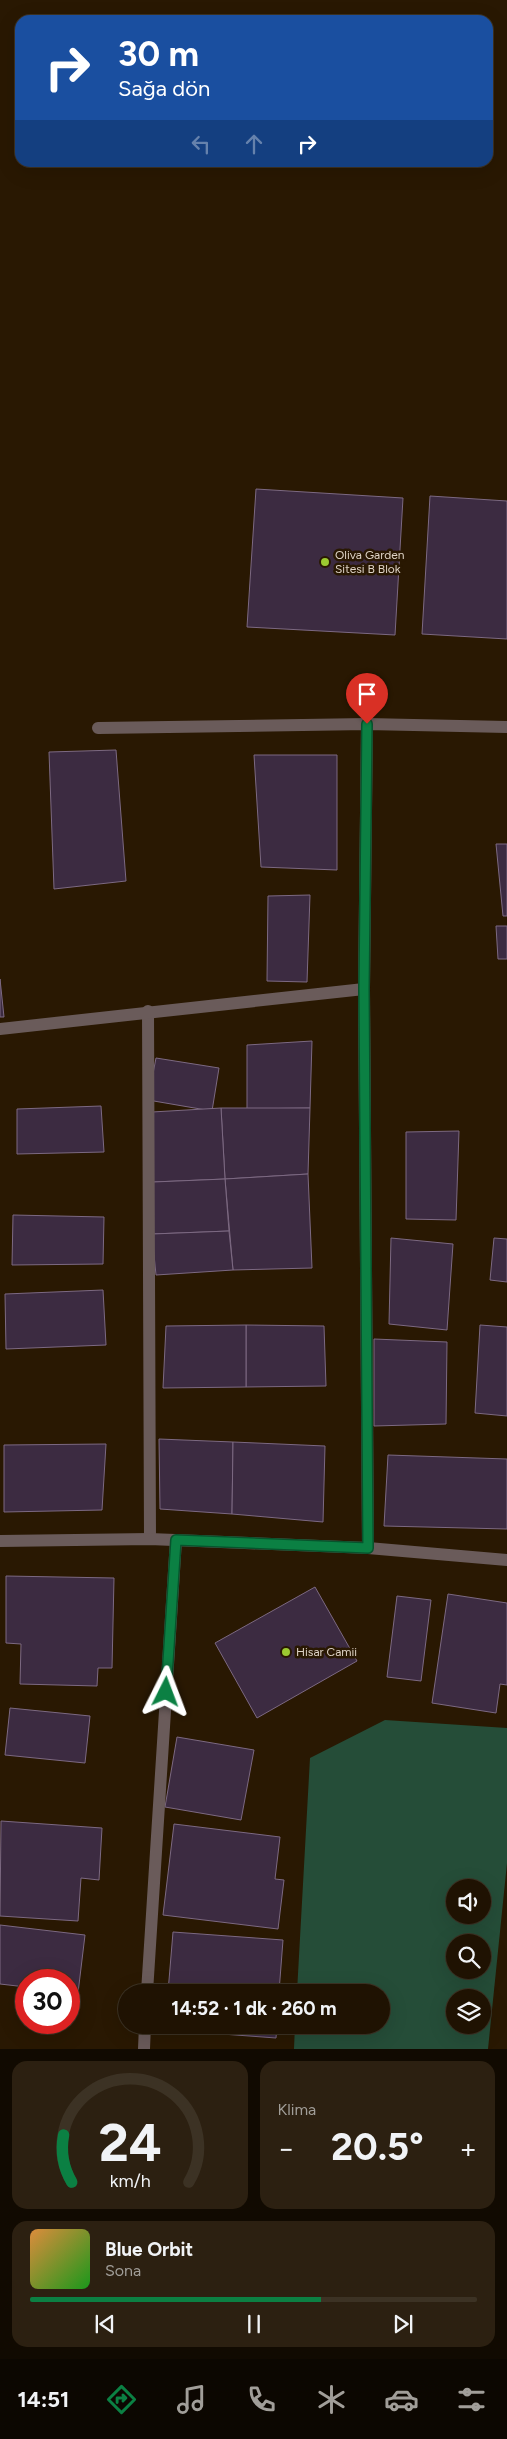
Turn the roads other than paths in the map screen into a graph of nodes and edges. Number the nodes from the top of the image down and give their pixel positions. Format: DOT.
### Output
graph roads {
  1 [pos="367,724"];
  2 [pos="507,727"];
  3 [pos="98,728"];
  4 [pos="364,989"];
  5 [pos="148,1011"];
  6 [pos="0,1029"];
  7 [pos="150,1539"];
  8 [pos="176,1540"];
  9 [pos="0,1541"];
  10 [pos="368,1548"];
  11 [pos="507,1560"];
  12 [pos="148,1984"];
  13 [pos="145,2034"];
  14 [pos="144,2049"];
  1 -- 2 [label="street"];
  1 -- 3 [label="street"];
  1 -- 4 [label="street"];
  4 -- 5 [label="street"];
  4 -- 10 [label="street"];
  5 -- 6 [label="street"];
  5 -- 7 [label="street"];
  7 -- 8 [label="street"];
  7 -- 9 [label="street"];
  8 -- 10 [label="street"];
  8 -- 12 [label="street"];
  10 -- 11 [label="street"];
  13 -- 14 [label="street"];
}
